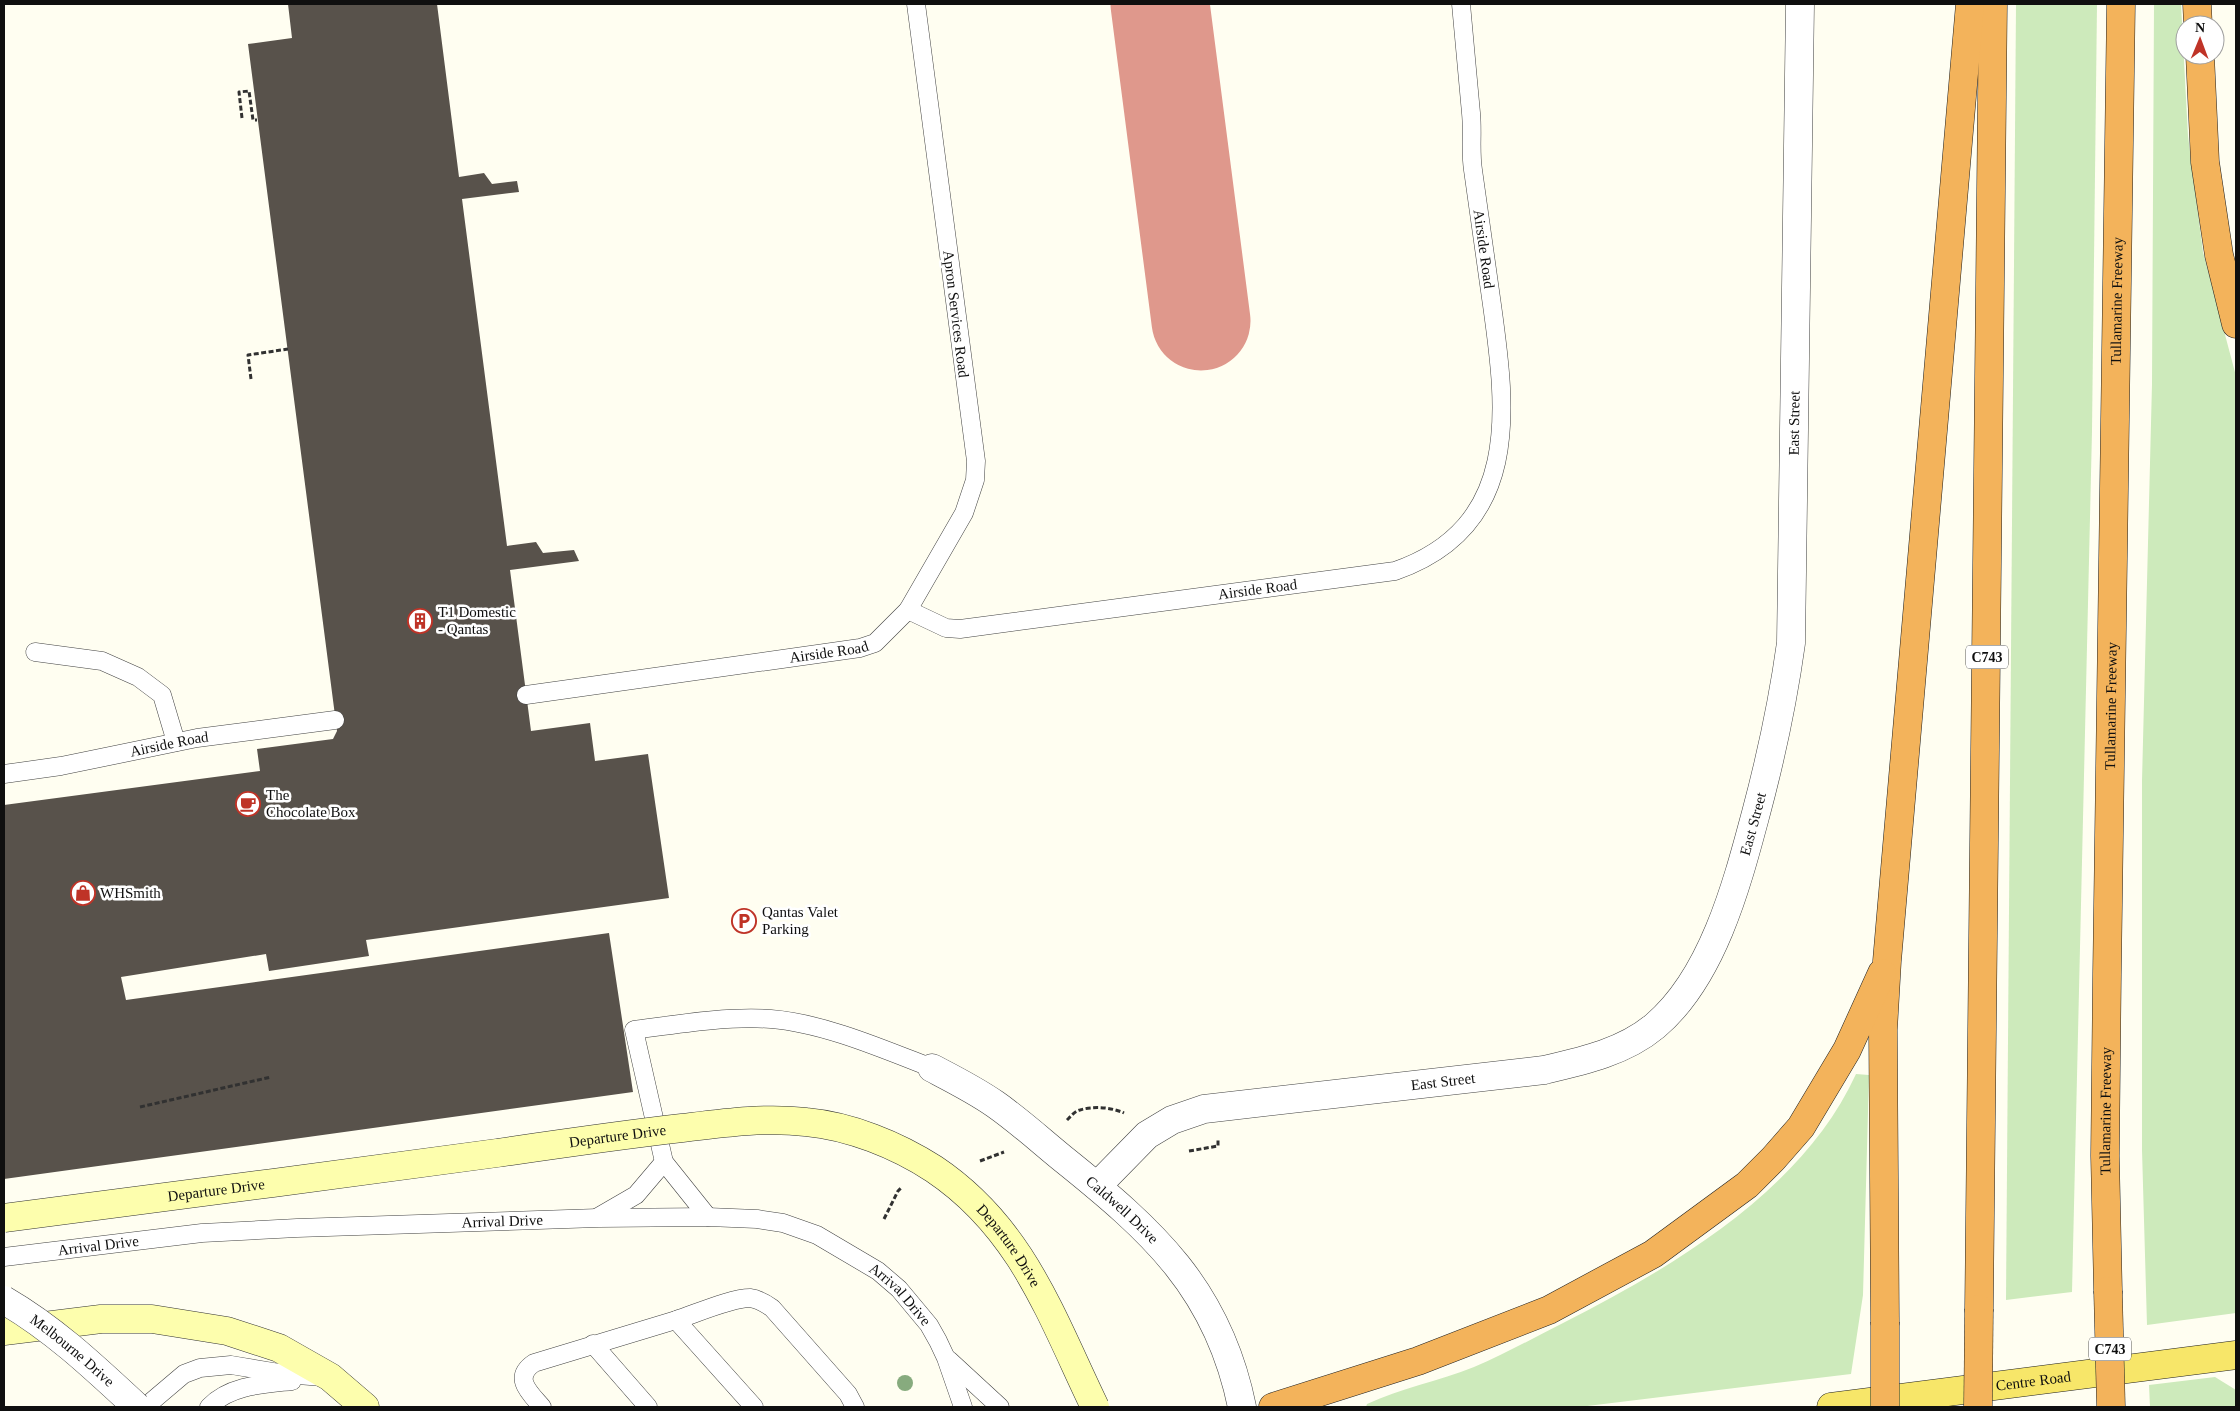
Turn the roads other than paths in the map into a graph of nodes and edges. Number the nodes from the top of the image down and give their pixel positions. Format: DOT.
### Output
graph roads {
  1 [pos="916,4"];
  2 [pos="1461,4"];
  3 [pos="1800,4"];
  4 [pos="1970,4"];
  5 [pos="1992,4"];
  6 [pos="2121,4"];
  7 [pos="2200,65"];
  8 [pos="2236,324"];
  9 [pos="908,610"];
  10 [pos="35,652"];
  11 [pos="526,695"];
  12 [pos="335,720"];
  13 [pos="176,742"];
  14 [pos="4,774"];
  15 [pos="1887,962"];
  16 [pos="932,1068"];
  17 [pos="664,1162"];
  18 [pos="1097,1186"];
  19 [pos="708,1217"];
  20 [pos="4,1218"];
  21 [pos="598,1218"];
  22 [pos="4,1257"];
  23 [pos="4,1300"];
  24 [pos="676,1320"];
  25 [pos="4,1331"];
  26 [pos="593,1344"];
  27 [pos="2236,1355"];
  28 [pos="946,1358"];
  29 [pos="330,1377"];
  30 [pos="138,1407"];
  31 [pos="145,1407"];
  32 [pos="209,1407"];
  33 [pos="365,1407"];
  34 [pos="542,1407"];
  35 [pos="648,1407"];
  36 [pos="754,1407"];
  37 [pos="855,1407"];
  38 [pos="963,1407"];
  39 [pos="1000,1407"];
  40 [pos="1095,1407"];
  41 [pos="1242,1407"];
  42 [pos="1273,1407"];
  43 [pos="1831,1407"];
  44 [pos="1885,1407"];
  45 [pos="1978,1407"];
  46 [pos="2111,1407"];
  1 -- 9 [label="lane, Apron Services Road"];
  2 -- 9 [label="lane, Airside Road"];
  3 -- 18 [label="street, East Street"];
  4 -- 15 [label="highway"];
  5 -- 45 [label="highway, C743, bridge"];
  6 -- 46 [label="highway, Tullamarine Freeway / C743, bridge"];
  7 -- 8 [label="highway"];
  9 -- 11 [label="lane, Airside Road"];
  10 -- 13 [label="lane"];
  12 -- 13 [label="lane, Airside Road"];
  13 -- 14 [label="lane, Airside Road"];
  15 -- 42 [label="highway"];
  15 -- 44 [label="highway, bridge"];
  16 -- 17 [label="lane"];
  16 -- 18 [label="street, Caldwell Drive"];
  17 -- 19 [label="lane"];
  17 -- 21 [label="lane"];
  18 -- 41 [label="street, Caldwell Drive"];
  19 -- 21 [label="lane, Arrival Drive"];
  19 -- 28 [label="lane, Arrival Drive"];
  20 -- 40 [label="street, Departure Drive, bridge"];
  21 -- 22 [label="lane, Arrival Drive"];
  23 -- 30 [label="street, Melbourne Drive, bridge"];
  24 -- 26 [label="lane"];
  24 -- 36 [label="lane"];
  24 -- 37 [label="lane"];
  25 -- 29 [label="street"];
  26 -- 34 [label="lane"];
  26 -- 35 [label="lane"];
  27 -- 43 [label="main road, Centre Road"];
  28 -- 38 [label="lane, Arrival Drive"];
  28 -- 39 [label="lane, Arrival Drive"];
  29 -- 31 [label="lane"];
  29 -- 32 [label="lane"];
  29 -- 33 [label="street"];
}
